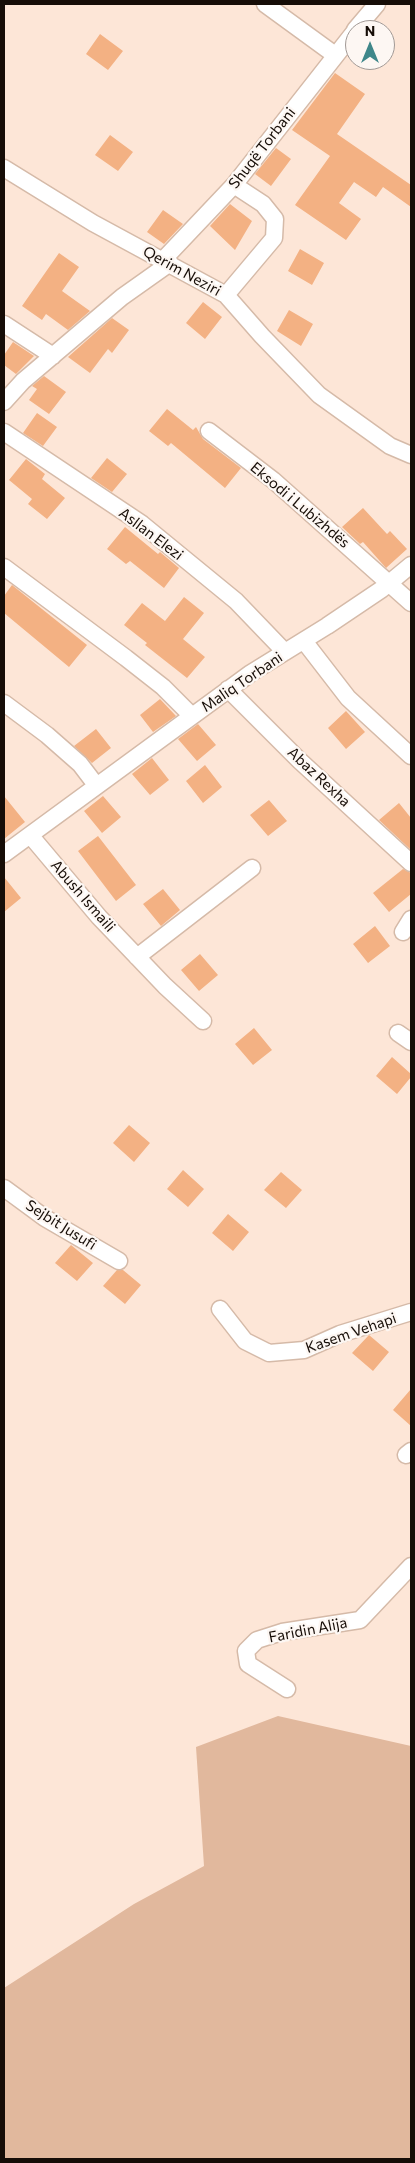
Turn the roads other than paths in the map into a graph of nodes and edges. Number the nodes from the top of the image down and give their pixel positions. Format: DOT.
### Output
graph roads {
  1 [pos="264,4"];
  2 [pos="377,4"];
  3 [pos="363,20"];
  4 [pos="345,42"];
  5 [pos="335,55"];
  6 [pos="4,168"];
  7 [pos="234,186"];
  8 [pos="167,262"];
  9 [pos="226,295"];
  10 [pos="4,324"];
  11 [pos="53,356"];
  12 [pos="4,402"];
  13 [pos="209,430"];
  14 [pos="4,432"];
  15 [pos="411,455"];
  16 [pos="411,565"];
  17 [pos="4,567"];
  18 [pos="390,582"];
  19 [pos="411,603"];
  20 [pos="304,640"];
  21 [pos="285,652"];
  22 [pos="228,689"];
  23 [pos="4,703"];
  24 [pos="192,716"];
  25 [pos="411,756"];
  26 [pos="96,786"];
  27 [pos="30,835"];
  28 [pos="4,854"];
  29 [pos="411,862"];
  30 [pos="252,868"];
  31 [pos="137,956"];
  32 [pos="203,1021"];
  33 [pos="4,1188"];
  34 [pos="119,1261"];
  35 [pos="220,1309"];
  36 [pos="411,1312"];
  37 [pos="411,1566"];
  38 [pos="287,1689"];
  1 -- 5 [label="street"];
  2 -- 3 [label="street, Shuqë Torbani"];
  4 -- 5 [label="street, Shuqë Torbani"];
  5 -- 7 [label="street, Shuqë Torbani"];
  6 -- 8 [label="street, Qerim Neziri"];
  7 -- 8 [label="street, Shuqë Torbani"];
  7 -- 9 [label="street"];
  8 -- 9 [label="street, Qerim Neziri"];
  8 -- 11 [label="street"];
  9 -- 15 [label="street, Qerim Neziri"];
  10 -- 11 [label="street"];
  11 -- 12 [label="street"];
  13 -- 18 [label="street, Eksodi i Lubizhdës"];
  14 -- 21 [label="street, Asllan Elezi"];
  16 -- 18 [label="street, Maliq Torbani"];
  17 -- 24 [label="street"];
  18 -- 19 [label="street"];
  18 -- 20 [label="street, Maliq Torbani"];
  20 -- 21 [label="street, Maliq Torbani"];
  20 -- 25 [label="street"];
  21 -- 22 [label="street, Maliq Torbani"];
  22 -- 24 [label="street, Maliq Torbani"];
  22 -- 29 [label="street, Abaz Rexha"];
  23 -- 26 [label="street"];
  24 -- 26 [label="street, Maliq Torbani"];
  26 -- 27 [label="street, Maliq Torbani"];
  27 -- 28 [label="street, Maliq Torbani"];
  27 -- 31 [label="street, Abush Ismaili"];
  30 -- 31 [label="street"];
  31 -- 32 [label="street, Abush Ismaili"];
  33 -- 34 [label="street, Sejbit Jusufi"];
  35 -- 36 [label="street, Kasem Vehapi"];
  37 -- 38 [label="street, Faridin Alija"];
}
